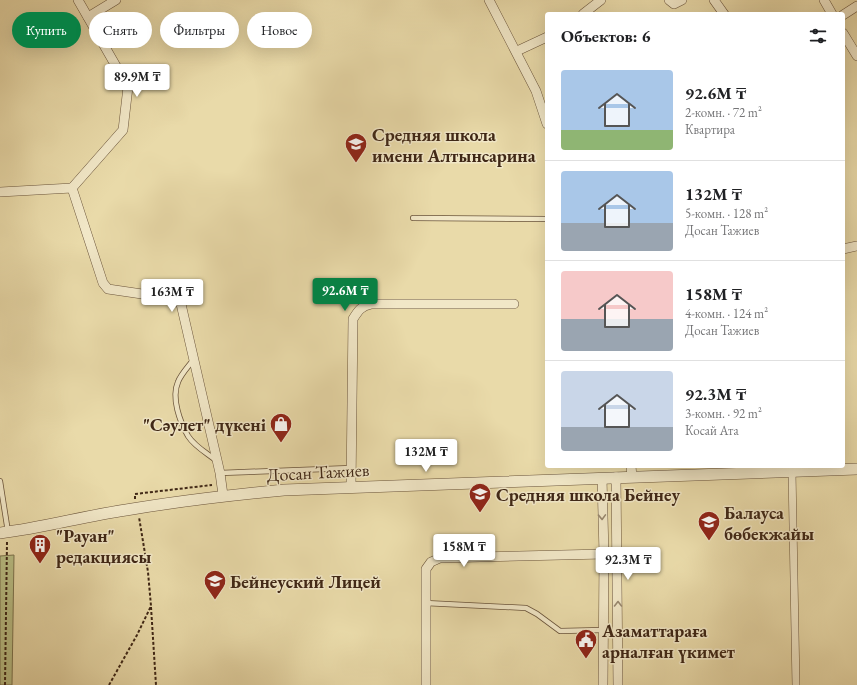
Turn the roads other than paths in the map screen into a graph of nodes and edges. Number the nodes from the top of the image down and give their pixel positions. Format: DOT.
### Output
graph roads {
  1 [pos="78,0"];
  2 [pos="116,0"];
  3 [pos="489,0"];
  4 [pos="601,0"];
  5 [pos="670,0"];
  6 [pos="682,0"];
  7 [pos="714,0"];
  8 [pos="824,0"];
  9 [pos="857,6"];
  10 [pos="586,12"];
  11 [pos="723,12"];
  12 [pos="831,12"];
  13 [pos="845,14"];
  14 [pos="88,17"];
  15 [pos="845,36"];
  16 [pos="545,38"];
  17 [pos="517,51"];
  18 [pos="857,56"];
  19 [pos="545,118"];
  20 [pos="72,188"];
  21 [pos="0,192"];
  22 [pos="414,218"];
  23 [pos="545,219"];
  24 [pos="857,246"];
  25 [pos="845,249"];
  26 [pos="514,304"];
  27 [pos="194,359"];
  28 [pos="217,461"];
  29 [pos="351,468"];
  30 [pos="857,470"];
  31 [pos="632,471"];
  32 [pos="792,472"];
  33 [pos="220,473"];
  34 [pos="616,477"];
  35 [pos="602,478"];
  36 [pos="0,481"];
  37 [pos="351,488"];
  38 [pos="223,495"];
  39 [pos="4,532"];
  40 [pos="604,554"];
  41 [pos="425,603"];
  42 [pos="603,630"];
  43 [pos="426,685"];
  44 [pos="603,685"];
  45 [pos="618,685"];
  46 [pos="796,685"];
  1 -- 14 [label="street"];
  2 -- 14 [label="street"];
  3 -- 17 [label="street"];
  4 -- 10 [label="street"];
  5 -- 6 [label="street"];
  7 -- 11 [label="street"];
  8 -- 12 [label="street"];
  9 -- 13 [label="street"];
  14 -- 20 [label="street"];
  15 -- 18 [label="street"];
  16 -- 17 [label="street"];
  17 -- 19 [label="street"];
  20 -- 21 [label="street"];
  20 -- 27 [label="street"];
  22 -- 23 [label="lane"];
  24 -- 25 [label="street"];
  26 -- 29 [label="street"];
  27 -- 28 [label="street"];
  27 -- 28 [label="lane"];
  28 -- 33 [label="street"];
  29 -- 33 [label="lane"];
  29 -- 37 [label="street"];
  30 -- 32 [label="street, Досан Тажиев"];
  31 -- 32 [label="street, Досан Тажиев"];
  31 -- 34 [label="street, Досан Тажиев"];
  32 -- 46 [label="street"];
  33 -- 38 [label="street"];
  34 -- 35 [label="street, Досан Тажиев"];
  45 -- 34 [label="street, one-way"];
  35 -- 37 [label="street, Досан Тажиев"];
  35 -- 40 [label="street, one-way"];
  36 -- 39 [label="lane"];
  37 -- 38 [label="street, Досан Тажиев"];
  38 -- 39 [label="street, Досан Тажиев"];
  40 -- 41 [label="street"];
  40 -- 42 [label="street"];
  41 -- 42 [label="lane"];
  41 -- 43 [label="street"];
  42 -- 44 [label="street"];
}
